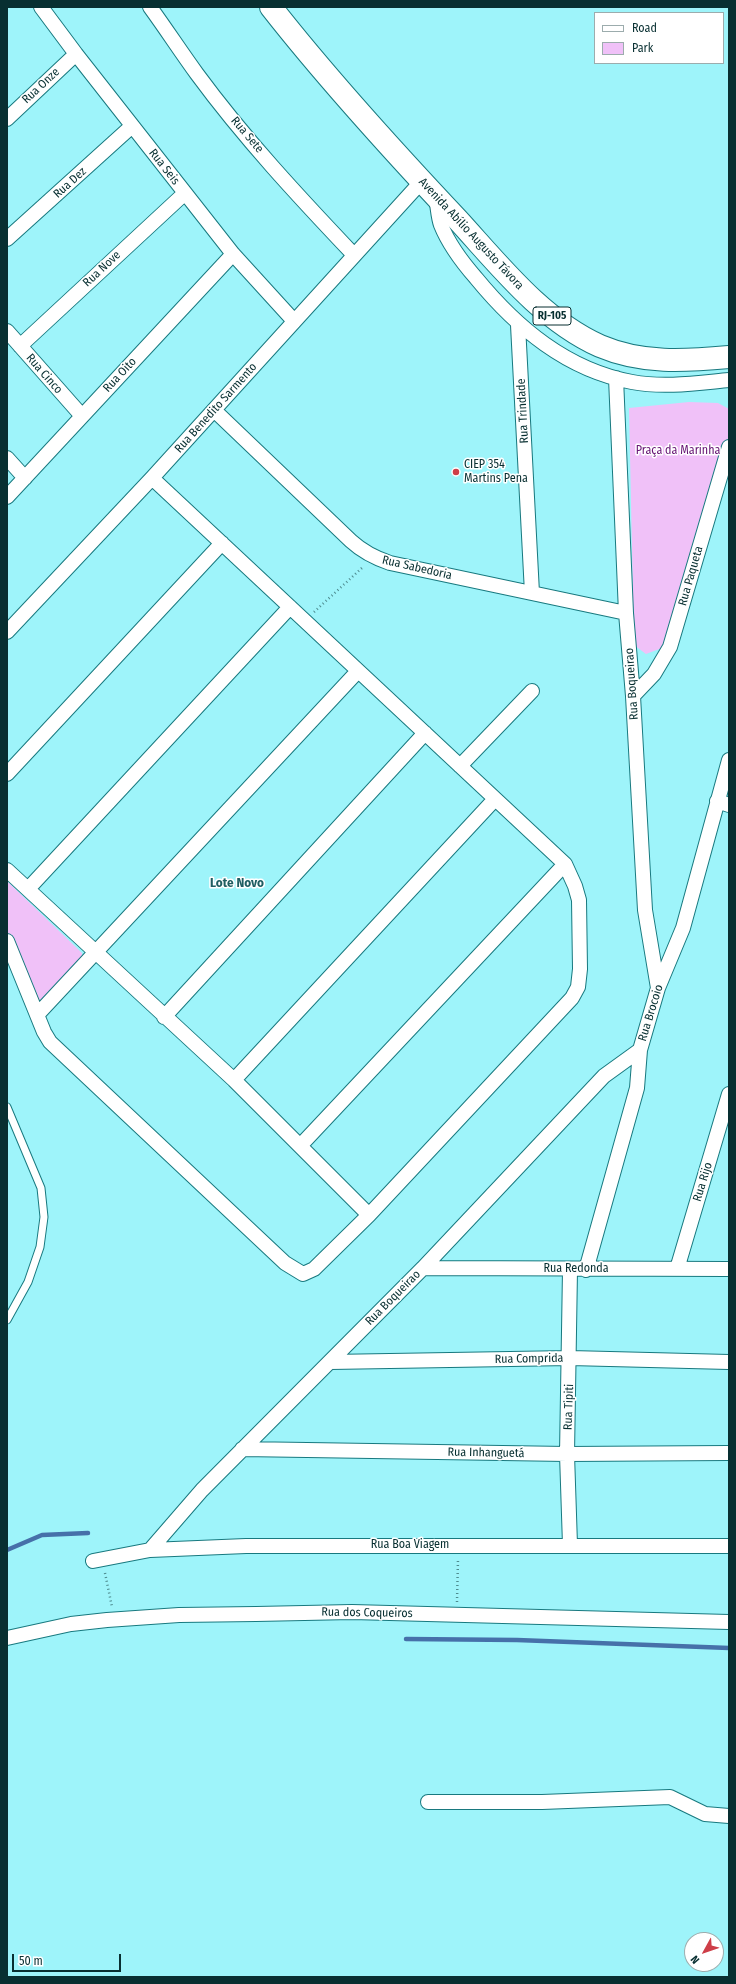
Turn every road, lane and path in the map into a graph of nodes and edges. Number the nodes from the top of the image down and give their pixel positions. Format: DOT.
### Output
graph roads {
  1 [pos="41,7"];
  2 [pos="150,7"];
  3 [pos="271,7"];
  4 [pos="76,54"];
  5 [pos="7,119"];
  6 [pos="132,126"];
  7 [pos="429,188"];
  8 [pos="185,193"];
  9 [pos="7,239"];
  10 [pos="233,254"];
  11 [pos="354,255"];
  12 [pos="294,321"];
  13 [pos="518,324"];
  14 [pos="7,331"];
  15 [pos="20,346"];
  16 [pos="729,357"];
  17 [pos="616,378"];
  18 [pos="729,380"];
  19 [pos="214,410"];
  20 [pos="82,416"];
  21 [pos="729,447"];
  22 [pos="7,458"];
  23 [pos="24,478"];
  24 [pos="152,478"];
  25 [pos="7,497"];
  26 [pos="222,543"];
  27 [pos="375,558"];
  28 [pos="532,593"];
  29 [pos="290,607"];
  30 [pos="626,613"];
  31 [pos="305,621"];
  32 [pos="10,623"];
  33 [pos="358,671"];
  34 [pos="532,692"];
  35 [pos="633,696"];
  36 [pos="425,733"];
  37 [pos="729,760"];
  38 [pos="460,766"];
  39 [pos="7,774"];
  40 [pos="495,799"];
  41 [pos="723,803"];
  42 [pos="565,864"];
  43 [pos="7,870"];
  44 [pos="28,889"];
  45 [pos="7,941"];
  46 [pos="97,953"];
  47 [pos="658,988"];
  48 [pos="37,1015"];
  49 [pos="164,1017"];
  50 [pos="640,1050"];
  51 [pos="234,1080"];
  52 [pos="729,1094"];
  53 [pos="7,1106"];
  54 [pos="300,1146"];
  55 [pos="369,1215"];
  56 [pos="423,1268"];
  57 [pos="677,1269"];
  58 [pos="729,1269"];
  59 [pos="570,1270"];
  60 [pos="586,1270"];
  61 [pos="7,1320"];
  62 [pos="570,1358"];
  63 [pos="330,1362"];
  64 [pos="729,1362"];
  65 [pos="242,1449"];
  66 [pos="729,1453"];
  67 [pos="567,1454"];
  68 [pos="458,1545"];
  69 [pos="570,1545"];
  70 [pos="729,1546"];
  71 [pos="150,1550"];
  72 [pos="97,1560"];
  73 [pos="456,1614"];
  74 [pos="114,1620"];
  75 [pos="729,1622"];
  76 [pos="7,1638"];
  77 [pos="428,1802"];
  78 [pos="729,1816"];
  1 -- 4 [label="street, Rua Seis"];
  2 -- 11 [label="street, Rua Sete"];
  3 -- 7 [label="main road, Avenida Abílio Augusto Távora / RJ-105"];
  4 -- 5 [label="street, Rua Onze"];
  4 -- 6 [label="street, Rua Seis"];
  6 -- 8 [label="street, Rua Seis"];
  6 -- 9 [label="street, Rua Dez"];
  7 -- 11 [label="street, Rua Benedito Sarmento"];
  7 -- 13 [label="street"];
  7 -- 16 [label="main road, Avenida Abílio Augusto Távora / RJ-105"];
  8 -- 10 [label="street, Rua Seis"];
  8 -- 15 [label="street, Rua Nove"];
  10 -- 12 [label="street, Rua Seis"];
  10 -- 20 [label="street, Rua Oito"];
  11 -- 12 [label="street, Rua Benedito Sarmento"];
  12 -- 19 [label="street, Rua Benedito Sarmento"];
  13 -- 17 [label="street"];
  13 -- 28 [label="street, Rua Trindade"];
  14 -- 15 [label="street, Rua Cinco"];
  15 -- 20 [label="street, Rua Cinco"];
  17 -- 18 [label="street"];
  17 -- 30 [label="street, Rua Boqueirao"];
  19 -- 24 [label="street, Rua Benedito Sarmento"];
  19 -- 27 [label="street, Rua Sabedoria"];
  20 -- 23 [label="street, Rua Oito"];
  21 -- 35 [label="street, Rua Paqueta"];
  22 -- 23 [label="street"];
  23 -- 25 [label="street, Rua Oito"];
  24 -- 26 [label="street"];
  24 -- 32 [label="street, Rua Benedito Sarmento"];
  26 -- 29 [label="street"];
  26 -- 39 [label="street"];
  27 -- 28 [label="street, Rua Sabedoria"];
  27 -- 31 [label="path"];
  28 -- 30 [label="street, Rua Sabedoria"];
  29 -- 31 [label="street"];
  29 -- 44 [label="street"];
  30 -- 35 [label="street, Rua Boqueirao"];
  31 -- 33 [label="street"];
  33 -- 36 [label="street"];
  33 -- 46 [label="street"];
  34 -- 38 [label="street"];
  35 -- 47 [label="street, Rua Boqueirao"];
  36 -- 38 [label="street"];
  36 -- 49 [label="street"];
  37 -- 41 [label="street, Rua Brocoio"];
  38 -- 40 [label="street"];
  40 -- 42 [label="street"];
  40 -- 51 [label="street"];
  41 -- 47 [label="street, Rua Brocoio"];
  42 -- 54 [label="street"];
  42 -- 55 [label="street"];
  43 -- 44 [label="street"];
  44 -- 46 [label="street"];
  45 -- 48 [label="street"];
  46 -- 48 [label="street"];
  46 -- 49 [label="street"];
  47 -- 50 [label="street, Rua Brocoio"];
  48 -- 55 [label="street"];
  49 -- 51 [label="street"];
  50 -- 56 [label="street, Rua Boqueirao"];
  50 -- 60 [label="street, Rua Brocoio"];
  51 -- 54 [label="street"];
  52 -- 57 [label="street, Rua Rijo"];
  53 -- 61 [label="lane"];
  54 -- 55 [label="street"];
  56 -- 59 [label="street, Rua Redonda"];
  56 -- 63 [label="street, Rua Boqueirao"];
  57 -- 58 [label="street, Rua Redonda"];
  57 -- 60 [label="street, Rua Redonda"];
  59 -- 60 [label="street, Rua Redonda"];
  59 -- 62 [label="street, Rua Tipiti"];
  62 -- 63 [label="street, Rua Comprida"];
  62 -- 64 [label="street, Rua Comprida"];
  62 -- 67 [label="street, Rua Tipiti"];
  63 -- 65 [label="street, Rua Boqueirao"];
  65 -- 67 [label="street, Rua Inhanguetá"];
  65 -- 71 [label="street, Rua Boqueirao"];
  66 -- 67 [label="street, Rua Inhanguetá"];
  67 -- 69 [label="street, Rua Tipiti"];
  68 -- 69 [label="street, Rua Boa Viagem"];
  68 -- 71 [label="street, Rua Boa Viagem"];
  68 -- 73 [label="path"];
  69 -- 70 [label="street, Rua Boa Viagem"];
  71 -- 72 [label="street, Rua Boa Viagem"];
  72 -- 74 [label="path"];
  73 -- 74 [label="street, Rua dos Coqueiros"];
  73 -- 75 [label="street, Rua dos Coqueiros"];
  74 -- 76 [label="street, Rua dos Coqueiros"];
  77 -- 78 [label="street"];
}
